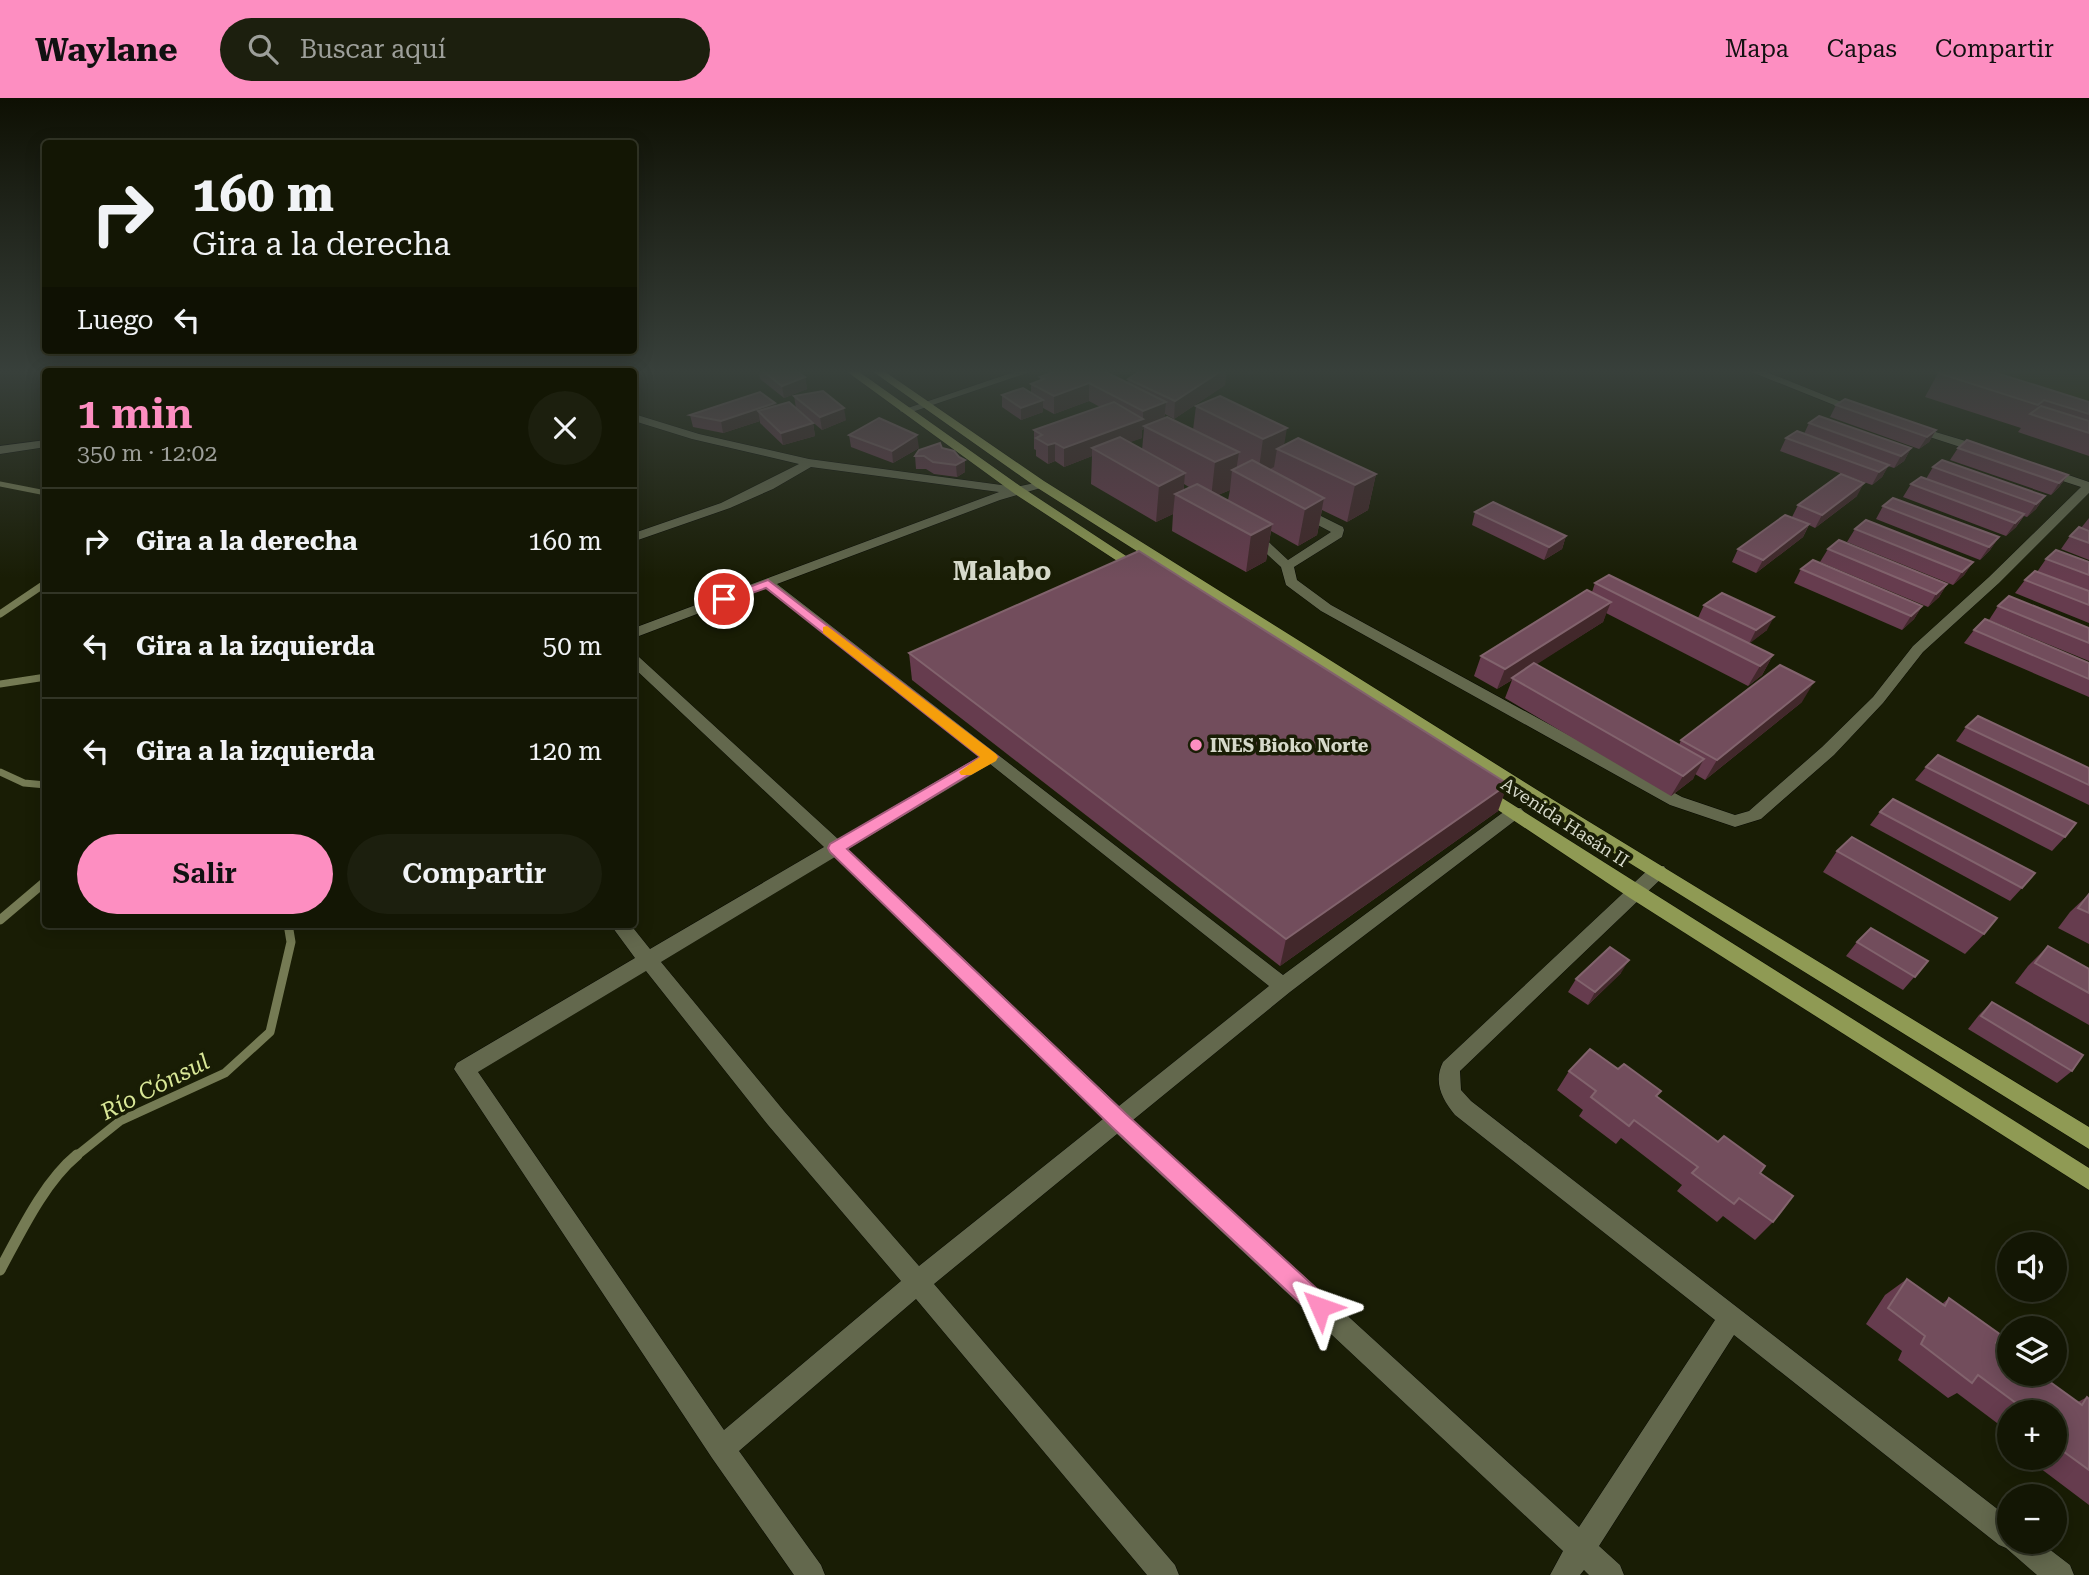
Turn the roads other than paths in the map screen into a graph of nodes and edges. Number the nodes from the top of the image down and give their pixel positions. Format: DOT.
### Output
graph roads {
  1 [pos="709,440"];
  2 [pos="946,440"];
  3 [pos="975,440"];
  4 [pos="1949,440"];
  5 [pos="42,444"];
  6 [pos="0,450"];
  7 [pos="1999,456"];
  8 [pos="809,463"];
  9 [pos="2038,469"];
  10 [pos="1040,484"];
  11 [pos="2089,486"];
  12 [pos="1019,491"];
  13 [pos="1287,504"];
  14 [pos="1246,530"];
  15 [pos="638,536"];
  16 [pos="1287,566"];
  17 [pos="1157,580"];
  18 [pos="768,584"];
  19 [pos="637,632"];
  20 [pos="637,663"];
  21 [pos="990,757"];
  22 [pos="1468,782"];
  23 [pos="1515,812"];
  24 [pos="836,848"];
  25 [pos="1658,871"];
  26 [pos="1636,892"];
  27 [pos="623,928"];
  28 [pos="650,959"];
  29 [pos="1283,986"];
  30 [pos="1119,1121"];
  31 [pos="2089,1139"];
  32 [pos="2089,1180"];
  33 [pos="917,1283"];
  34 [pos="1732,1317"];
  35 [pos="721,1449"];
  36 [pos="1997,1526"];
  37 [pos="1583,1550"];
  38 [pos="2033,1554"];
  39 [pos="811,1575"];
  40 [pos="1165,1575"];
  41 [pos="1564,1575"];
  42 [pos="1610,1575"];
  43 [pos="2060,1575"];
  1 -- 8 [label="street"];
  2 -- 12 [label="main road"];
  3 -- 10 [label="main road, Avenida Hasán II"];
  4 -- 7 [label="street"];
  5 -- 6 [label="street"];
  8 -- 12 [label="street"];
  8 -- 15 [label="street"];
  9 -- 11 [label="street"];
  10 -- 12 [label="street"];
  10 -- 25 [label="main road, Avenida Hasán II"];
  11 -- 16 [label="street"];
  12 -- 17 [label="main road"];
  12 -- 18 [label="street"];
  13 -- 16 [label="street"];
  14 -- 16 [label="street"];
  18 -- 19 [label="street"];
  18 -- 21 [label="street"];
  20 -- 24 [label="street"];
  21 -- 24 [label="street"];
  21 -- 29 [label="street"];
  22 -- 23 [label="main road, Avenida Hasán II"];
  23 -- 26 [label="main road, Avenida Hasán II"];
  23 -- 29 [label="street"];
  24 -- 28 [label="street"];
  24 -- 30 [label="street"];
  25 -- 26 [label="street"];
  25 -- 31 [label="main road, Avenida Hasán II"];
  26 -- 32 [label="main road, Avenida Hasán II"];
  26 -- 34 [label="street"];
  27 -- 28 [label="street"];
  28 -- 33 [label="street"];
  28 -- 35 [label="street"];
  29 -- 30 [label="street"];
  30 -- 33 [label="street"];
  30 -- 37 [label="street"];
  33 -- 35 [label="street"];
  33 -- 40 [label="street"];
  34 -- 36 [label="street"];
  34 -- 37 [label="street"];
  35 -- 39 [label="street"];
  37 -- 41 [label="street"];
  37 -- 42 [label="street"];
  38 -- 43 [label="street"];
}
